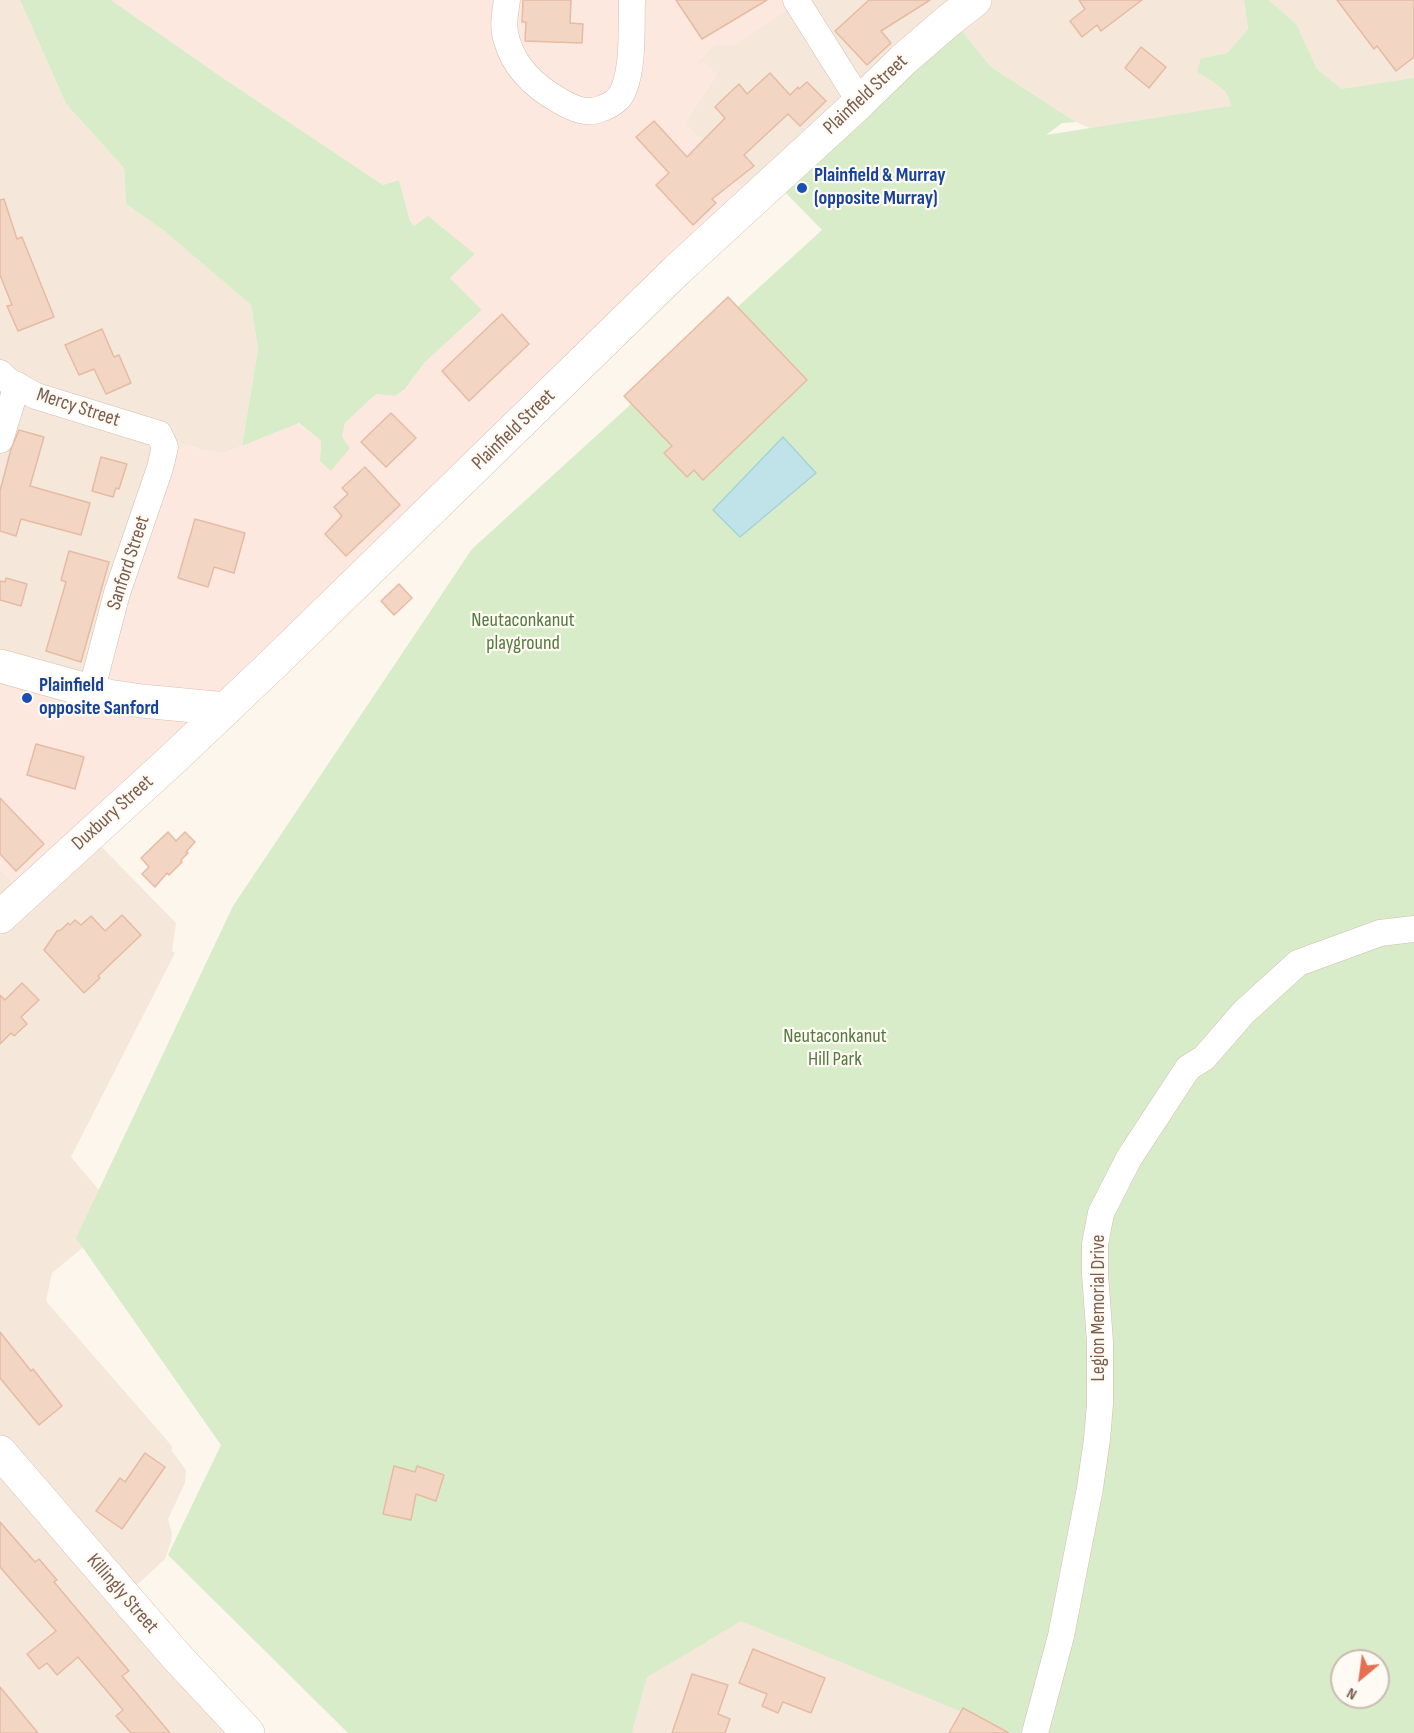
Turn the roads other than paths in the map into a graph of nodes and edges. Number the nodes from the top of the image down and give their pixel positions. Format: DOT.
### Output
graph roads {
  1 [pos="507,0"];
  2 [pos="632,0"];
  3 [pos="795,0"];
  4 [pos="975,0"];
  5 [pos="860,102"];
  6 [pos="8,379"];
  7 [pos="159,434"];
  8 [pos="0,440"];
  9 [pos="0,666"];
  10 [pos="91,692"];
  11 [pos="226,709"];
  12 [pos="0,917"];
  13 [pos="1414,929"];
  14 [pos="0,1452"];
  15 [pos="248,1733"];
  16 [pos="1035,1733"];
  1 -- 2 [label="street"];
  3 -- 5 [label="street"];
  4 -- 5 [label="main road, Plainfield Street"];
  5 -- 11 [label="main road, Plainfield Street"];
  6 -- 7 [label="street, Mercy Street"];
  6 -- 8 [label="street"];
  7 -- 10 [label="street, Sanford Street"];
  9 -- 10 [label="main road"];
  10 -- 11 [label="main road"];
  11 -- 12 [label="main road, Duxbury Street"];
  13 -- 16 [label="street, Legion Memorial Drive"];
  14 -- 15 [label="main road, Killingly Street"];
}
